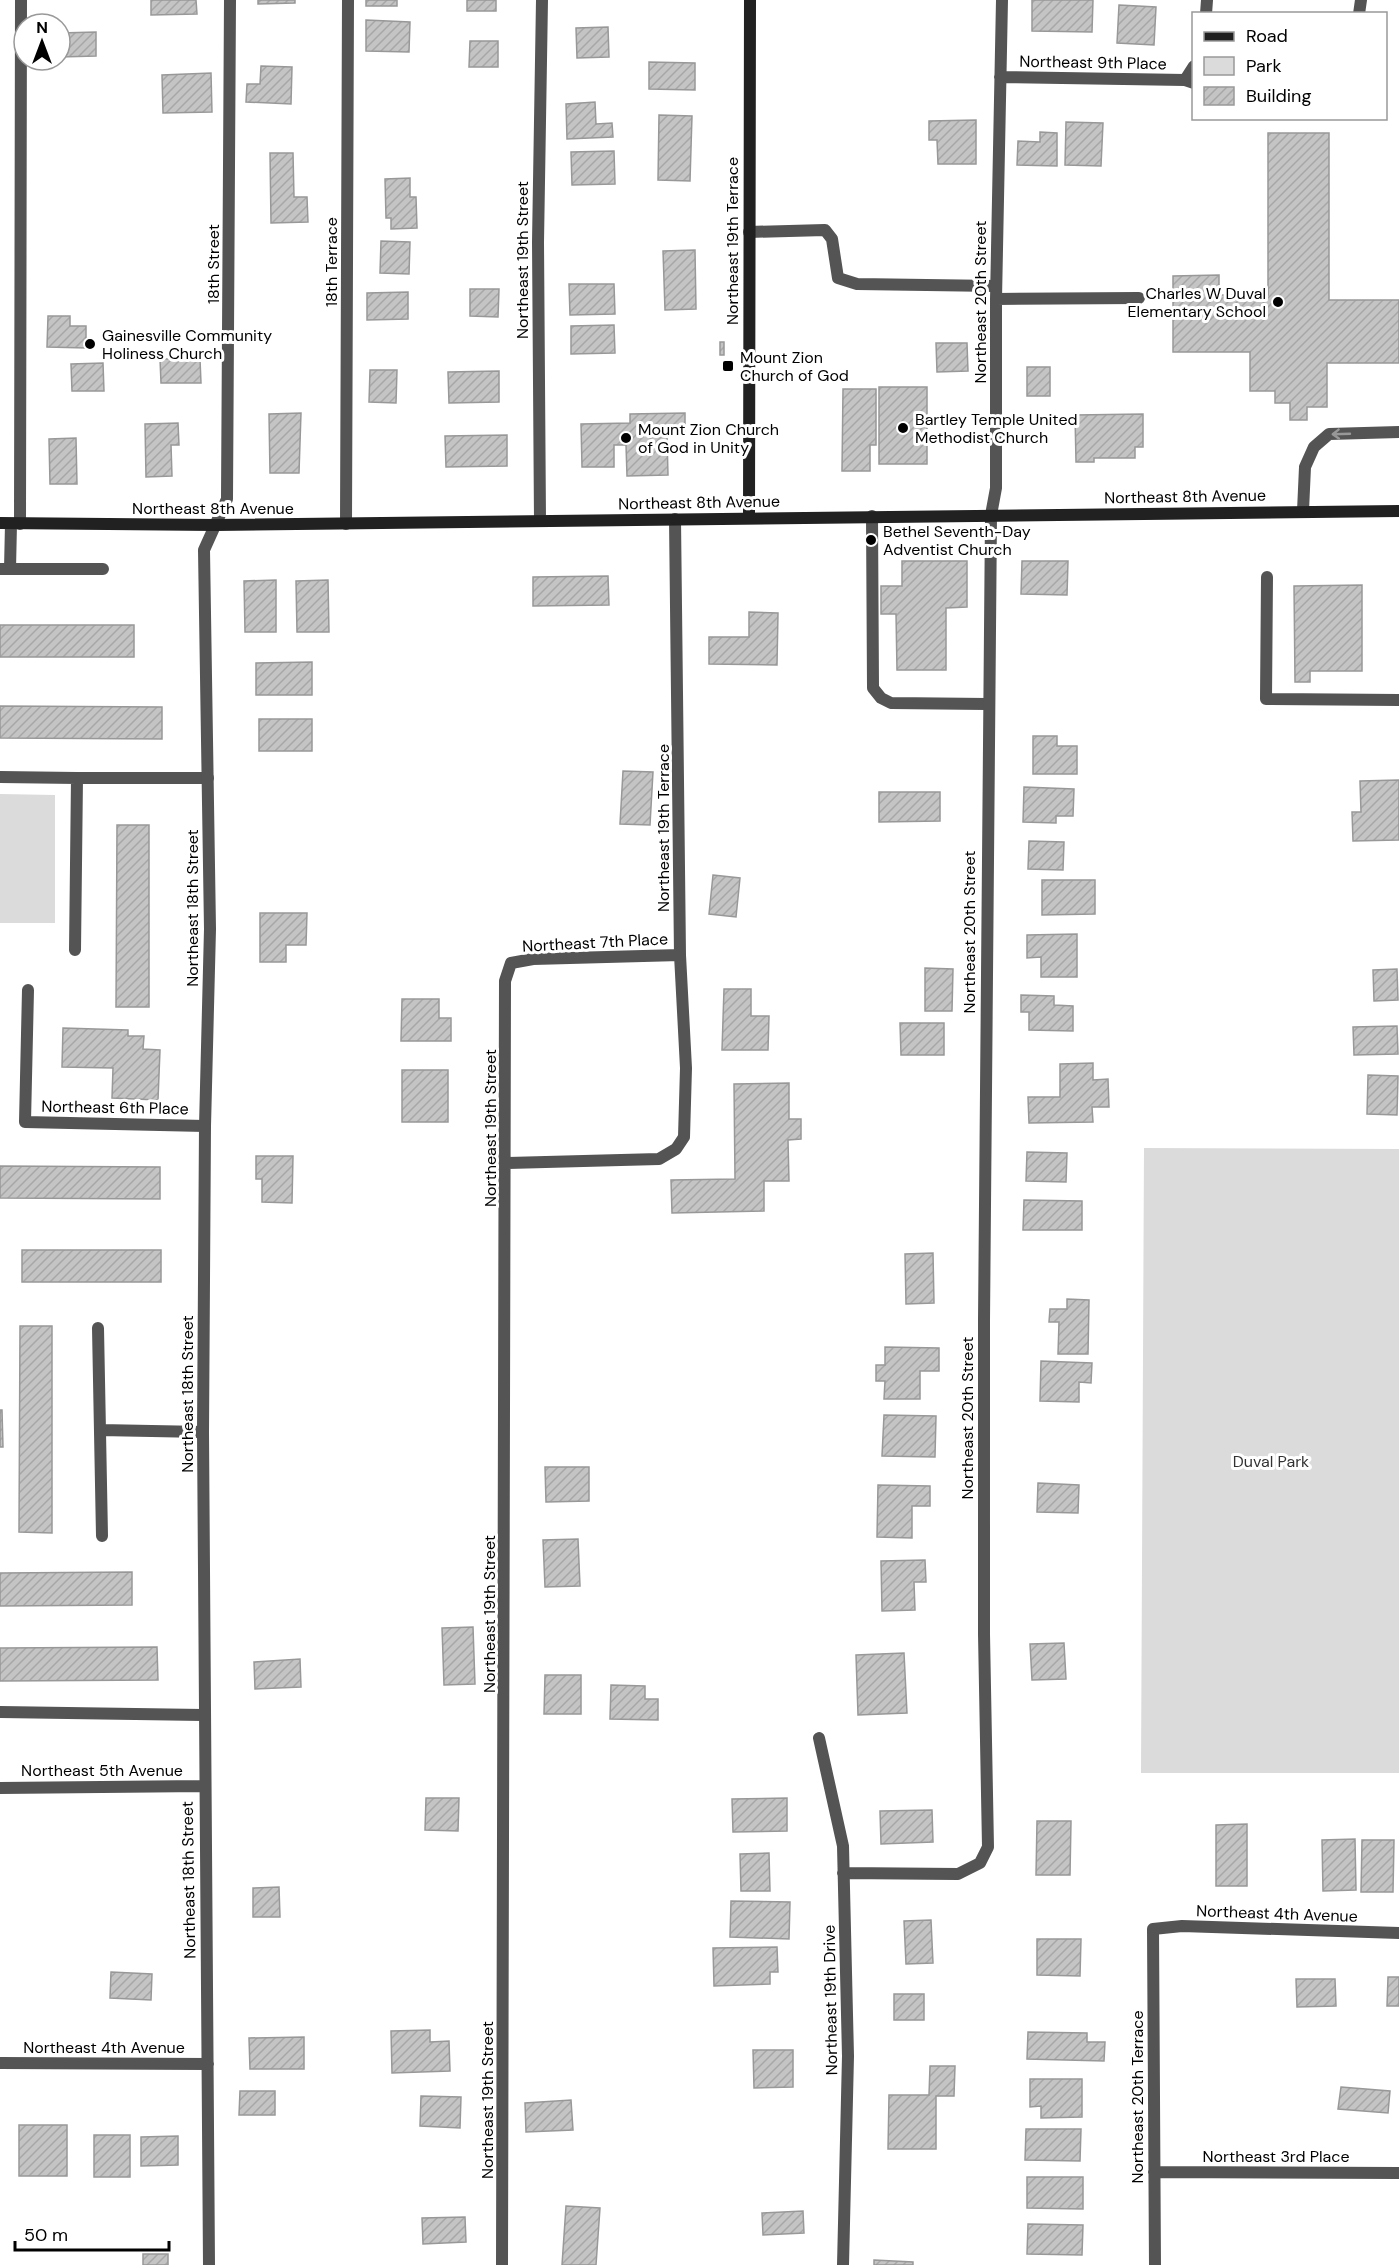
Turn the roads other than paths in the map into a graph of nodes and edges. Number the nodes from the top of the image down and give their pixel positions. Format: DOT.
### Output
graph roads {
  1 [pos="21,0"];
  2 [pos="230,0"];
  3 [pos="348,0"];
  4 [pos="542,0"];
  5 [pos="750,0"];
  6 [pos="1002,0"];
  7 [pos="1000,77"];
  8 [pos="1190,82"];
  9 [pos="749,232"];
  10 [pos="996,286"];
  11 [pos="1138,298"];
  12 [pos="996,299"];
  13 [pos="1399,432"];
  14 [pos="1399,511"];
  15 [pos="1303,512"];
  16 [pos="991,515"];
  17 [pos="872,516"];
  18 [pos="749,517"];
  19 [pos="675,519"];
  20 [pos="540,521"];
  21 [pos="10,524"];
  22 [pos="346,524"];
  23 [pos="215,525"];
  24 [pos="5,569"];
  25 [pos="103,569"];
  26 [pos="1267,577"];
  27 [pos="1399,700"];
  28 [pos="987,704"];
  29 [pos="0,777"];
  30 [pos="77,777"];
  31 [pos="208,777"];
  32 [pos="75,950"];
  33 [pos="680,955"];
  34 [pos="511,963"];
  35 [pos="28,990"];
  36 [pos="205,1126"];
  37 [pos="507,1164"];
  38 [pos="98,1328"];
  39 [pos="100,1430"];
  40 [pos="203,1432"];
  41 [pos="102,1536"];
  42 [pos="0,1712"];
  43 [pos="203,1715"];
  44 [pos="819,1738"];
  45 [pos="203,1786"];
  46 [pos="0,1788"];
  47 [pos="843,1873"];
  48 [pos="1153,1929"];
  49 [pos="1399,1933"];
  50 [pos="0,2063"];
  51 [pos="208,2064"];
  52 [pos="1154,2172"];
  53 [pos="1399,2173"];
  54 [pos="208,2265"];
  55 [pos="502,2265"];
  56 [pos="843,2265"];
  57 [pos="1155,2265"];
  1 -- 21 [label="street"];
  2 -- 23 [label="street, 18th Street"];
  3 -- 22 [label="street, 18th Terrace"];
  4 -- 20 [label="street, Northeast 19th Street"];
  5 -- 9 [label="street, Northeast 19th Terrace"];
  6 -- 7 [label="street, Northeast 20th Street"];
  7 -- 8 [label="street, Northeast 9th Place"];
  7 -- 10 [label="street, Northeast 20th Street"];
  9 -- 10 [label="street"];
  9 -- 18 [label="street, Northeast 19th Terrace"];
  10 -- 12 [label="street, Northeast 20th Street"];
  11 -- 12 [label="street"];
  12 -- 16 [label="street, Northeast 20th Street"];
  13 -- 15 [label="street, one-way"];
  14 -- 15 [label="street, Northeast 8th Avenue"];
  15 -- 16 [label="street, Northeast 8th Avenue"];
  16 -- 17 [label="street, Northeast 8th Avenue"];
  16 -- 28 [label="street, Northeast 20th Street"];
  17 -- 18 [label="street, Northeast 8th Avenue"];
  17 -- 28 [label="street"];
  18 -- 19 [label="street, Northeast 8th Avenue"];
  19 -- 20 [label="street, Northeast 8th Avenue"];
  19 -- 33 [label="street, Northeast 19th Terrace"];
  20 -- 22 [label="street, Northeast 8th Avenue"];
  21 -- 23 [label="street, Northeast 8th Avenue"];
  21 -- 24 [label="street"];
  22 -- 23 [label="street, Northeast 8th Avenue"];
  23 -- 31 [label="street, Northeast 18th Street"];
  24 -- 25 [label="street"];
  26 -- 27 [label="street"];
  28 -- 47 [label="street, Northeast 20th Street"];
  29 -- 30 [label="street"];
  30 -- 31 [label="street"];
  30 -- 32 [label="street"];
  31 -- 36 [label="street, Northeast 18th Street"];
  33 -- 34 [label="street, Northeast 7th Place"];
  33 -- 37 [label="street, Northeast 19th Terrace"];
  34 -- 37 [label="street, Northeast 19th Street"];
  35 -- 36 [label="street, Northeast 6th Place"];
  36 -- 40 [label="street, Northeast 18th Street"];
  37 -- 55 [label="street, Northeast 19th Street"];
  38 -- 39 [label="street"];
  39 -- 40 [label="street"];
  39 -- 41 [label="street"];
  40 -- 43 [label="street, Northeast 18th Street"];
  42 -- 43 [label="street"];
  43 -- 45 [label="street, Northeast 18th Street"];
  44 -- 47 [label="street, Northeast 19th Drive"];
  45 -- 46 [label="street, Northeast 5th Avenue"];
  45 -- 51 [label="street, Northeast 18th Street"];
  47 -- 56 [label="street, Northeast 19th Drive"];
  48 -- 49 [label="street, Northeast 4th Avenue"];
  48 -- 52 [label="street, Northeast 20th Terrace"];
  50 -- 51 [label="street, Northeast 4th Avenue"];
  51 -- 54 [label="street, Northeast 18th Street"];
  52 -- 53 [label="street, Northeast 3rd Place"];
  52 -- 57 [label="street, Northeast 20th Terrace"];
}
